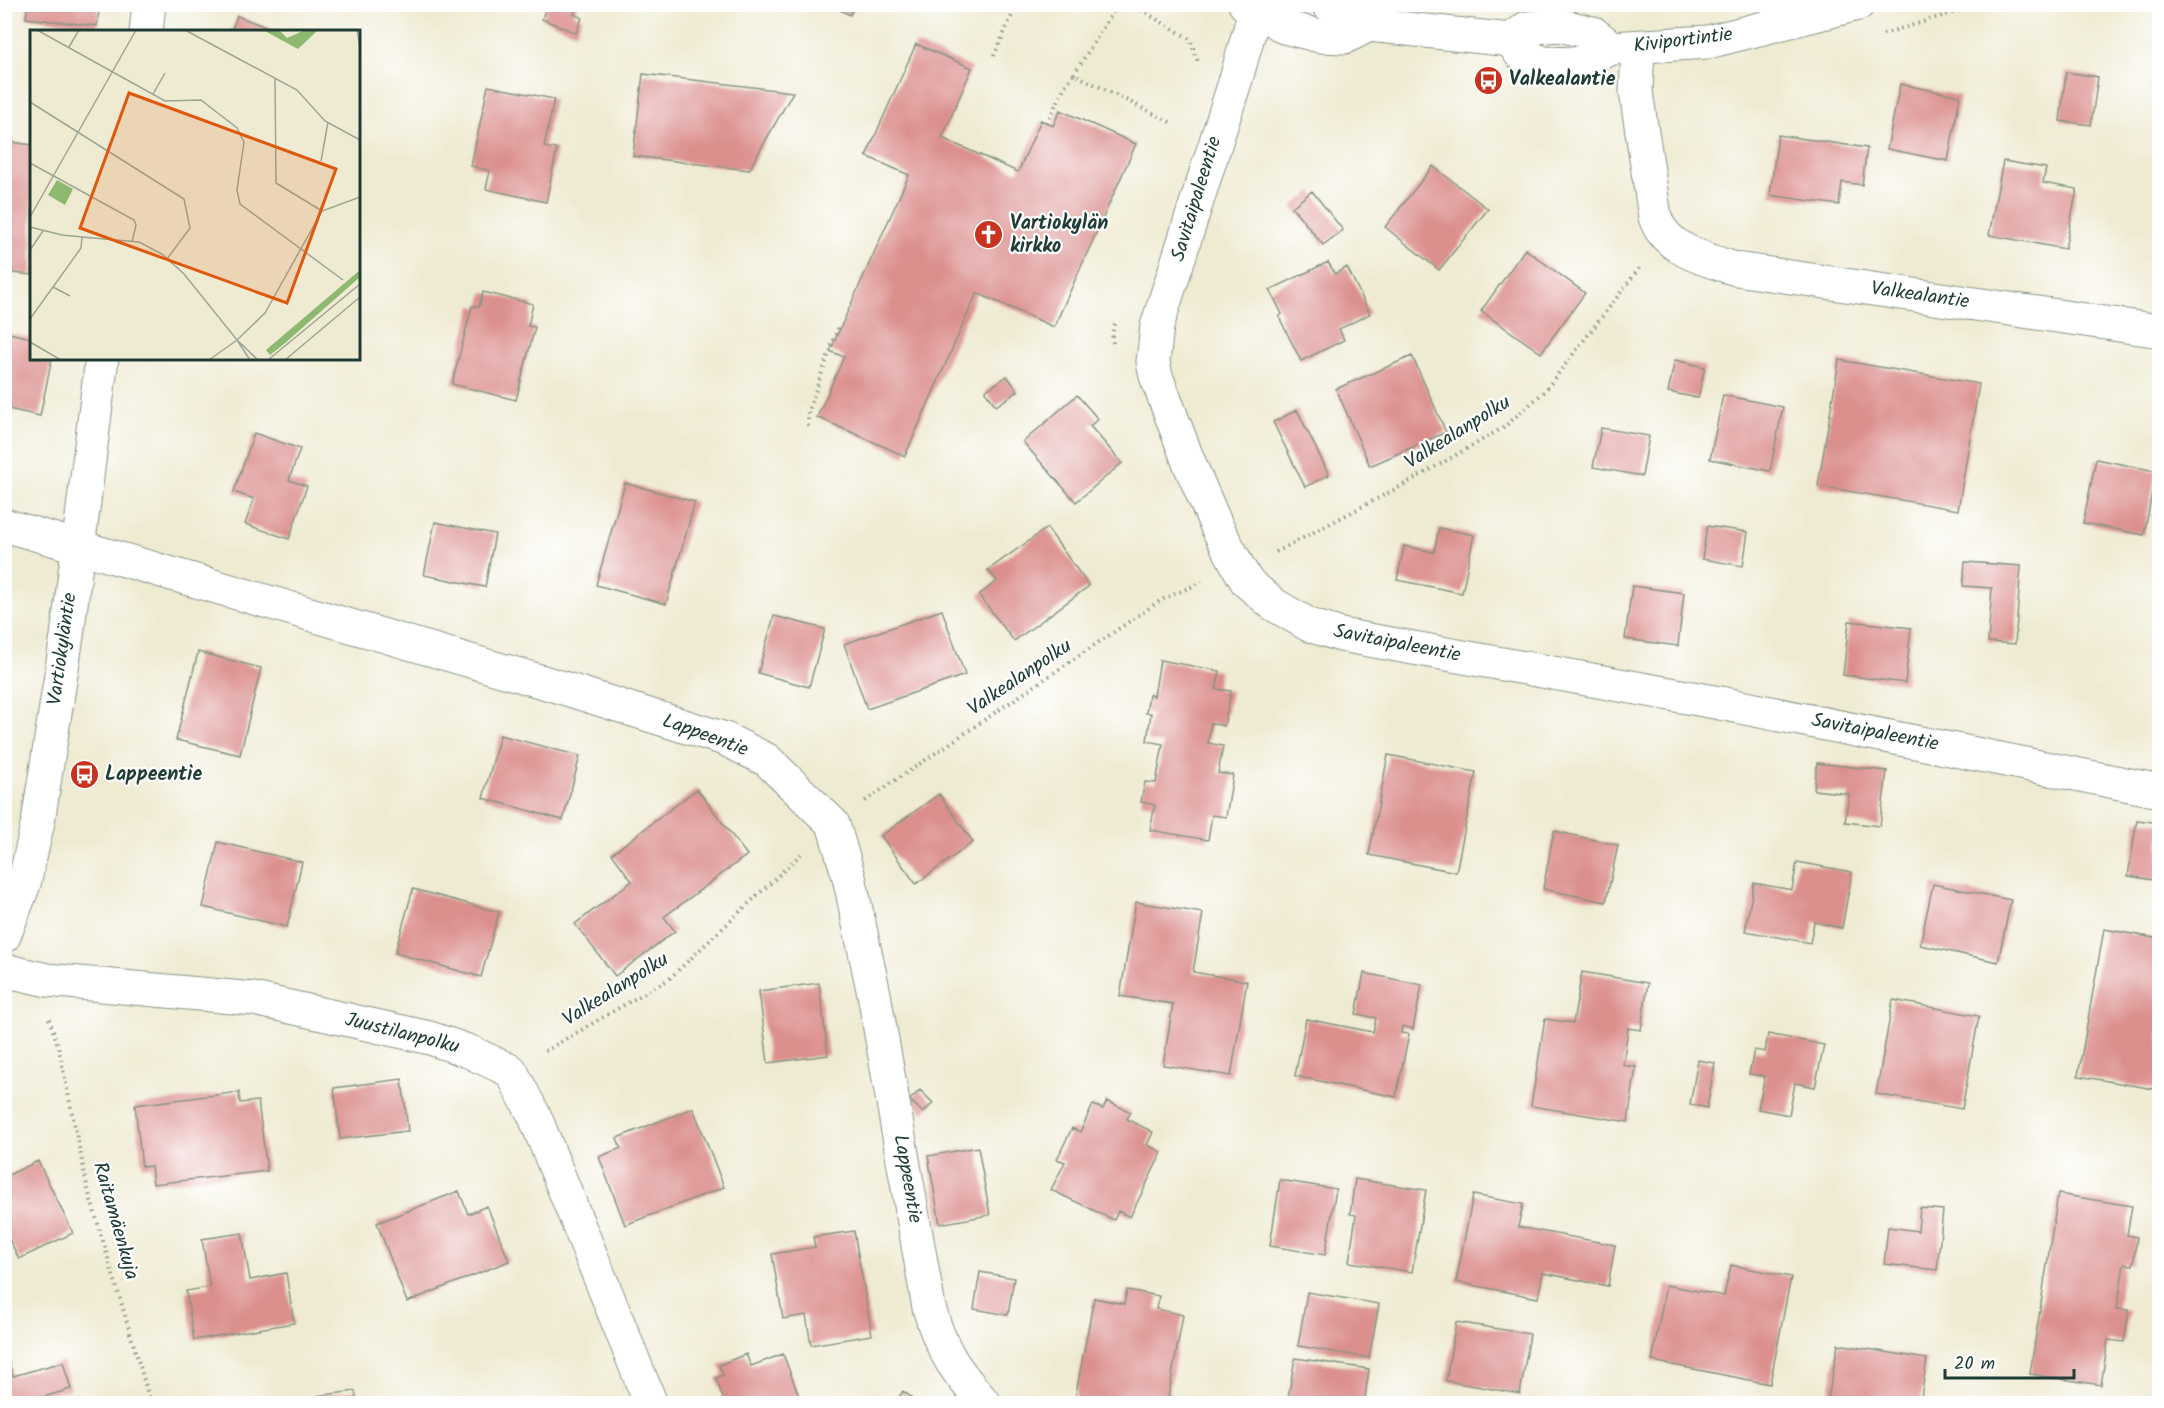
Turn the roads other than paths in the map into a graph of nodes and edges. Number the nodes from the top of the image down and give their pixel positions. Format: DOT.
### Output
graph roads {
  1 [pos="149,4"];
  2 [pos="1328,4"];
  3 [pos="1858,4"];
  4 [pos="1255,5"];
  5 [pos="1369,25"];
  6 [pos="146,30"];
  7 [pos="1625,48"];
  8 [pos="2160,331"];
  9 [pos="102,360"];
  10 [pos="4,525"];
  11 [pos="77,545"];
  12 [pos="2160,791"];
  13 [pos="4,936"];
  14 [pos="4,970"];
  15 [pos="651,1404"];
  16 [pos="984,1404"];
  1 -- 6 [label="street"];
  2 -- 5 [label="street, Kiviportintie"];
  3 -- 7 [label="street, Kiviportintie"];
  4 -- 5 [label="street, Kiviportintie"];
  4 -- 12 [label="street, Savitaipaleentie"];
  5 -- 7 [label="street, Kiviportintie"];
  7 -- 8 [label="street, Valkealantie"];
  9 -- 11 [label="street, Vartiokyläntie"];
  10 -- 11 [label="street, Lappeentie"];
  11 -- 13 [label="street, Vartiokyläntie"];
  11 -- 16 [label="street, Lappeentie"];
  14 -- 15 [label="street, Juustilanpolku"];
}
